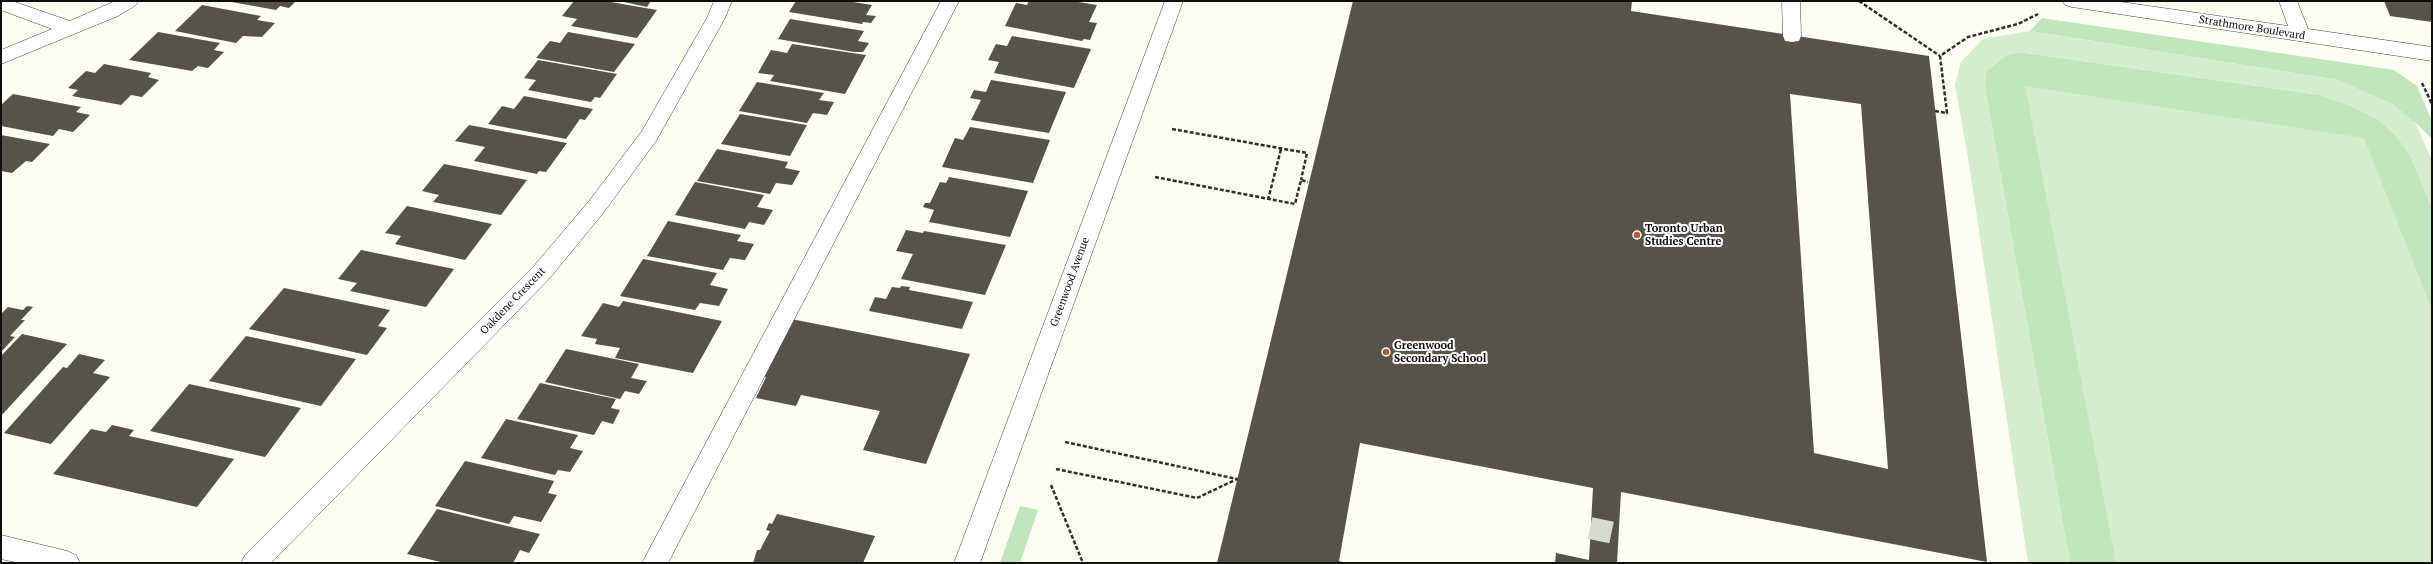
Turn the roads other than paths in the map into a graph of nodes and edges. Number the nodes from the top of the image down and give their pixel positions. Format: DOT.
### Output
graph roads {
  1 [pos="129,1"];
  2 [pos="723,1"];
  3 [pos="950,1"];
  4 [pos="1174,1"];
  5 [pos="1791,1"];
  6 [pos="2072,1"];
  7 [pos="2288,1"];
  8 [pos="1,4"];
  9 [pos="71,29"];
  10 [pos="1792,36"];
  11 [pos="2301,36"];
  12 [pos="2432,54"];
  13 [pos="1,57"];
  14 [pos="1,547"];
  15 [pos="67,563"];
  16 [pos="254,563"];
  17 [pos="655,563"];
  18 [pos="966,563"];
  1 -- 9 [label="street"];
  2 -- 16 [label="street, Oakdene Crescent"];
  3 -- 17 [label="street"];
  4 -- 18 [label="street, Greenwood Avenue"];
  5 -- 10 [label="street"];
  6 -- 11 [label="street, Strathmore Boulevard"];
  7 -- 11 [label="street"];
  8 -- 9 [label="street"];
  9 -- 13 [label="street"];
  11 -- 12 [label="street, Strathmore Boulevard"];
  14 -- 15 [label="street"];
}
